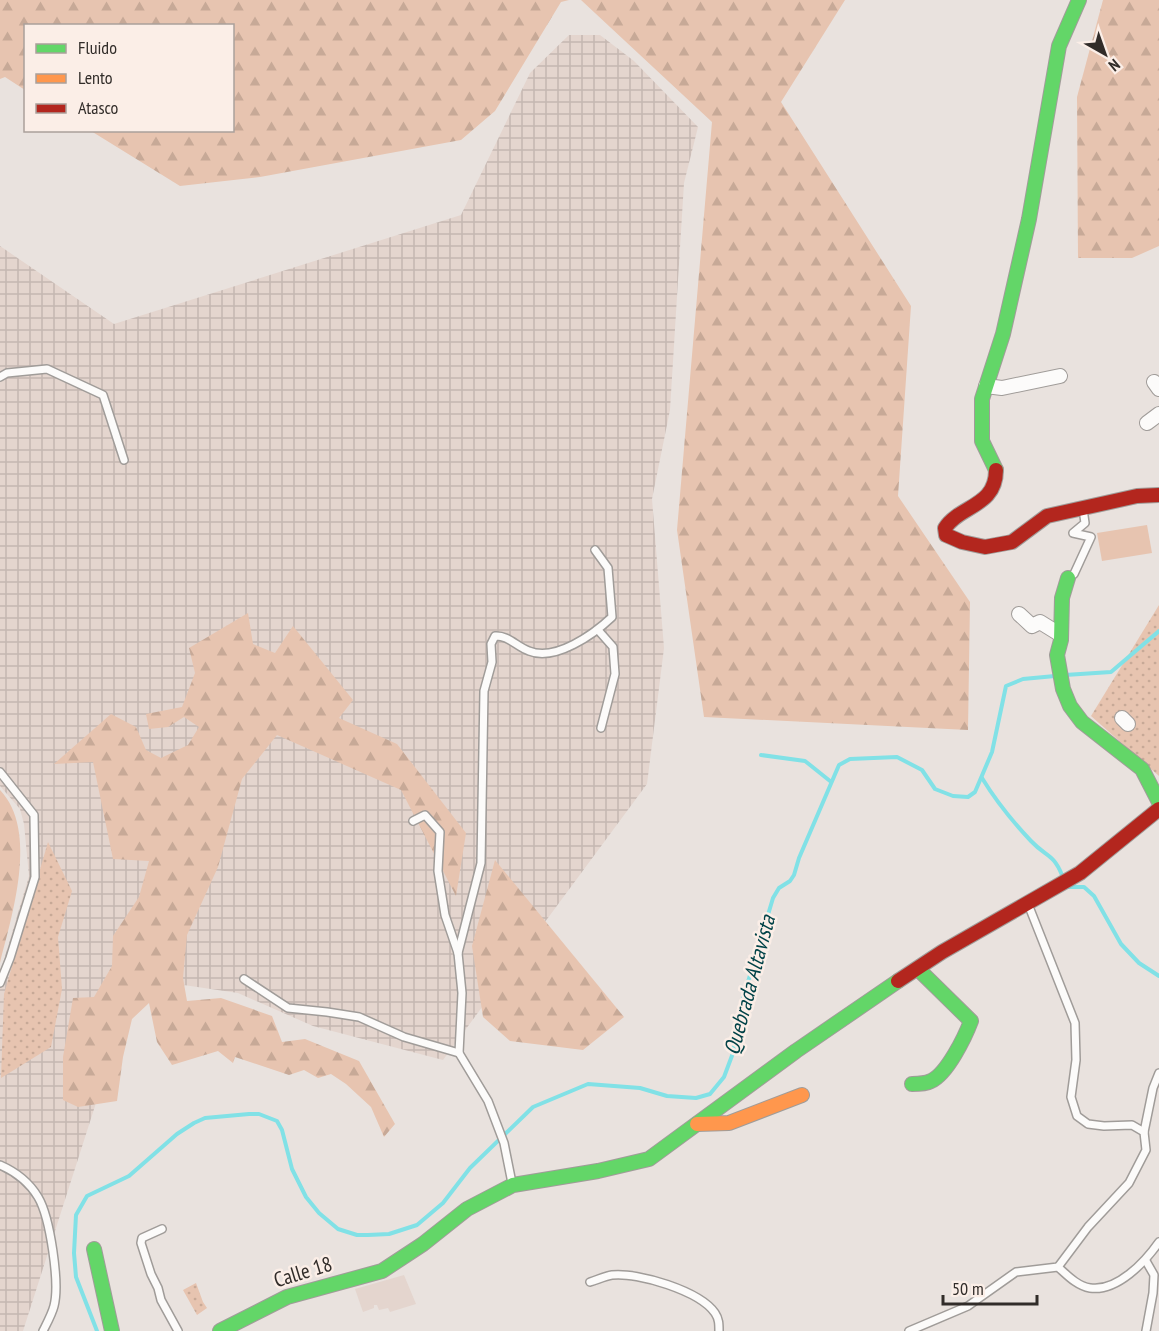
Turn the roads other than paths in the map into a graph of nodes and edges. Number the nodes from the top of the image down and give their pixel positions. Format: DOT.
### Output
graph roads {
  1 [pos="1079,0"];
  2 [pos="1060,376"];
  3 [pos="0,377"];
  4 [pos="986,386"];
  5 [pos="1159,414"];
  6 [pos="1147,423"];
  7 [pos="123,460"];
  8 [pos="1159,495"];
  9 [pos="1083,508"];
  10 [pos="595,550"];
  11 [pos="1068,578"];
  12 [pos="1019,614"];
  13 [pos="598,630"];
  14 [pos="1061,635"];
  15 [pos="602,728"];
  16 [pos="0,772"];
  17 [pos="1159,802"];
  18 [pos="1159,809"];
  19 [pos="413,821"];
  20 [pos="1028,903"];
  21 [pos="458,953"];
  22 [pos="918,969"];
  23 [pos="244,979"];
  24 [pos="0,982"];
  25 [pos="459,1053"];
  26 [pos="1159,1073"];
  27 [pos="912,1084"];
  28 [pos="802,1095"];
  29 [pos="697,1124"];
  30 [pos="1144,1132"];
  31 [pos="0,1165"];
  32 [pos="513,1185"];
  33 [pos="162,1229"];
  34 [pos="1159,1242"];
  35 [pos="94,1249"];
  36 [pos="1146,1260"];
  37 [pos="1058,1267"];
  38 [pos="590,1282"];
  39 [pos="44,1331"];
  40 [pos="112,1331"];
  41 [pos="178,1331"];
  42 [pos="220,1331"];
  43 [pos="719,1331"];
  44 [pos="909,1331"];
  45 [pos="1146,1331"];
  1 -- 4 [label="street"];
  2 -- 4 [label="street"];
  3 -- 7 [label="lane"];
  4 -- 9 [label="street"];
  5 -- 6 [label="street"];
  8 -- 9 [label="street"];
  9 -- 11 [label="lane"];
  10 -- 13 [label="lane"];
  11 -- 14 [label="street"];
  12 -- 14 [label="street"];
  13 -- 15 [label="lane"];
  13 -- 21 [label="lane"];
  14 -- 17 [label="street"];
  16 -- 24 [label="lane"];
  18 -- 20 [label="street, Calle 18"];
  19 -- 21 [label="lane"];
  20 -- 22 [label="street, Calle 18"];
  20 -- 30 [label="lane"];
  21 -- 25 [label="lane"];
  22 -- 27 [label="street"];
  22 -- 29 [label="street, Calle 18"];
  23 -- 25 [label="lane"];
  25 -- 32 [label="lane"];
  26 -- 30 [label="lane"];
  28 -- 29 [label="street"];
  29 -- 32 [label="street, Calle 18"];
  30 -- 37 [label="lane"];
  31 -- 39 [label="lane"];
  32 -- 42 [label="street, Calle 18"];
  33 -- 41 [label="lane"];
  34 -- 36 [label="lane"];
  35 -- 40 [label="street"];
  36 -- 37 [label="lane"];
  36 -- 45 [label="lane"];
  37 -- 44 [label="lane"];
  38 -- 43 [label="lane"];
}
